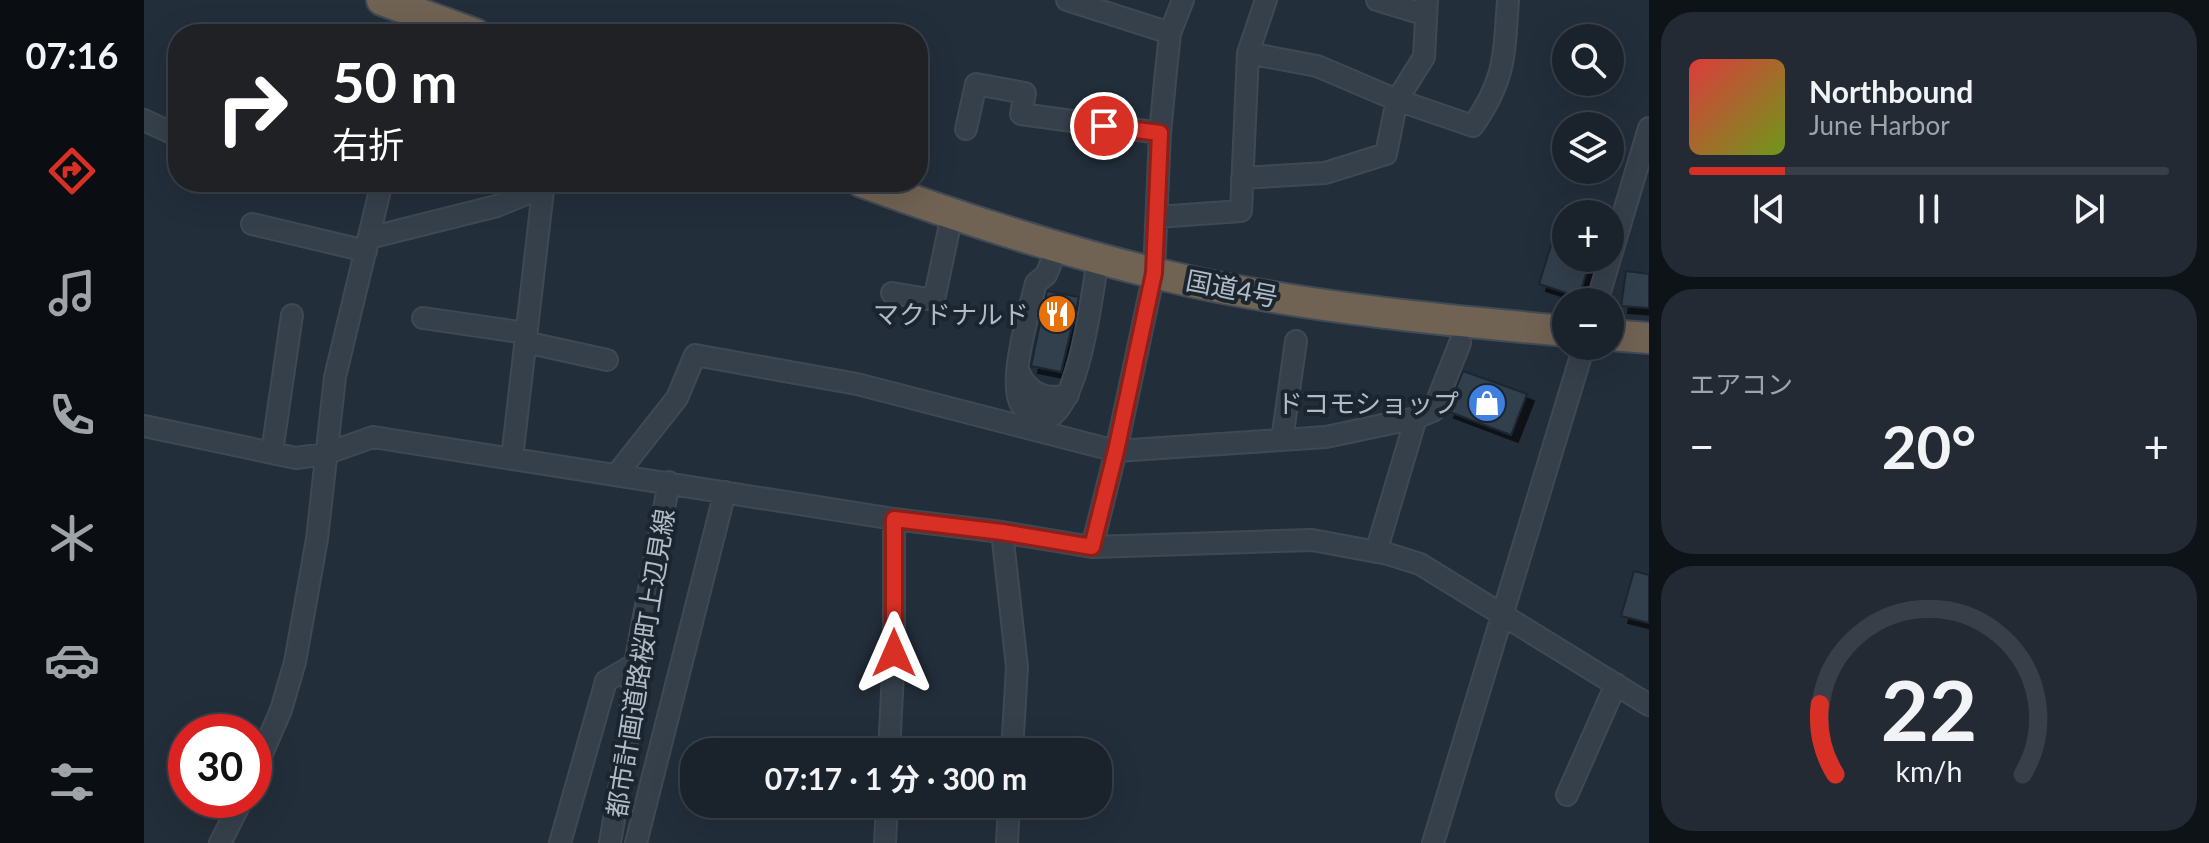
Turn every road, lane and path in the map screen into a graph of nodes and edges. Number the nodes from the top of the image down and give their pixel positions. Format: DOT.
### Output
graph roads {
  1 [pos="1067,0"];
  2 [pos="1183,0"];
  3 [pos="1266,0"];
  4 [pos="1377,0"];
  5 [pos="1508,0"];
  6 [pos="1427,8"];
  7 [pos="401,11"];
  8 [pos="443,24"];
  9 [pos="1170,33"];
  10 [pos="1248,53"];
  11 [pos="1397,100"];
  12 [pos="144,120"];
  13 [pos="1649,128"];
  14 [pos="966,129"];
  15 [pos="168,131"];
  16 [pos="1160,133"];
  17 [pos="1242,178"];
  18 [pos="380,192"];
  19 [pos="526,192"];
  20 [pos="542,192"];
  21 [pos="889,192"];
  22 [pos="952,215"];
  23 [pos="1157,217"];
  24 [pos="252,224"];
  25 [pos="367,244"];
  26 [pos="1057,248"];
  27 [pos="1098,258"];
  28 [pos="1154,273"];
  29 [pos="1601,288"];
  30 [pos="892,293"];
  31 [pos="292,315"];
  32 [pos="423,318"];
  33 [pos="1552,330"];
  34 [pos="1624,336"];
  35 [pos="525,338"];
  36 [pos="1649,338"];
  37 [pos="1296,341"];
  38 [pos="1460,343"];
  39 [pos="607,360"];
  40 [pos="1580,360"];
  41 [pos="1416,418"];
  42 [pos="144,426"];
  43 [pos="1282,440"];
  44 [pos="1116,451"];
  45 [pos="272,452"];
  46 [pos="325,454"];
  47 [pos="512,458"];
  48 [pos="617,474"];
  49 [pos="669,482"];
  50 [pos="725,492"];
  51 [pos="894,519"];
  52 [pos="1002,532"];
  53 [pos="1092,547"];
  54 [pos="1376,552"];
  55 [pos="1503,614"];
  56 [pos="635,664"];
  57 [pos="1616,684"];
  58 [pos="1649,705"];
  59 [pos="272,731"];
  60 [pos="890,738"];
  61 [pos="1013,738"];
  62 [pos="1567,795"];
  63 [pos="233,818"];
  64 [pos="886,818"];
  65 [pos="1008,818"];
  66 [pos="220,843"];
  67 [pos="560,843"];
  68 [pos="610,843"];
  69 [pos="636,843"];
  70 [pos="885,843"];
  71 [pos="1007,843"];
  72 [pos="1433,843"];
  1 -- 9 [label="street"];
  2 -- 9 [label="street"];
  3 -- 10 [label="street"];
  4 -- 6 [label="street"];
  5 -- 11 [label="street"];
  6 -- 11 [label="street"];
  7 -- 8 [label="highway"];
  9 -- 16 [label="street"];
  10 -- 11 [label="street"];
  10 -- 17 [label="street"];
  11 -- 17 [label="street"];
  12 -- 15 [label="street"];
  13 -- 29 [label="street"];
  14 -- 16 [label="street"];
  16 -- 23 [label="street"];
  17 -- 23 [label="street"];
  18 -- 25 [label="street"];
  19 -- 25 [label="street"];
  20 -- 35 [label="street"];
  21 -- 22 [label="highway, 国道4号"];
  22 -- 26 [label="highway, 国道4号"];
  22 -- 30 [label="street"];
  23 -- 28 [label="street"];
  24 -- 25 [label="street"];
  25 -- 46 [label="street"];
  26 -- 27 [label="highway, 国道4号"];
  26 -- 27 [label="street"];
  27 -- 28 [label="highway, 国道4号"];
  28 -- 33 [label="highway, 国道4号"];
  28 -- 44 [label="street"];
  31 -- 45 [label="street"];
  32 -- 35 [label="street"];
  34 -- 36 [label="highway"];
  35 -- 39 [label="street"];
  35 -- 47 [label="street"];
  37 -- 43 [label="street"];
  38 -- 41 [label="street"];
  40 -- 55 [label="street"];
  41 -- 43 [label="street"];
  41 -- 54 [label="street"];
  42 -- 45 [label="street"];
  43 -- 44 [label="street"];
  44 -- 48 [label="street"];
  44 -- 53 [label="street"];
  45 -- 46 [label="street"];
  46 -- 47 [label="street"];
  46 -- 59 [label="street"];
  47 -- 48 [label="street"];
  48 -- 49 [label="street"];
  49 -- 50 [label="street"];
  49 -- 56 [label="street, 都市計画道路桜町上辺見線"];
  50 -- 51 [label="street"];
  50 -- 69 [label="street, 都市計画道路桜町上辺見線"];
  51 -- 52 [label="street"];
  51 -- 60 [label="street"];
  52 -- 53 [label="street"];
  52 -- 61 [label="street"];
  53 -- 54 [label="street"];
  54 -- 55 [label="street"];
  55 -- 57 [label="street"];
  55 -- 72 [label="street"];
  56 -- 67 [label="street"];
  56 -- 68 [label="street, 都市計画道路桜町上辺見線"];
  57 -- 58 [label="street"];
  57 -- 62 [label="street"];
  63 -- 66 [label="street"];
  64 -- 70 [label="street"];
  65 -- 71 [label="street"];
}
